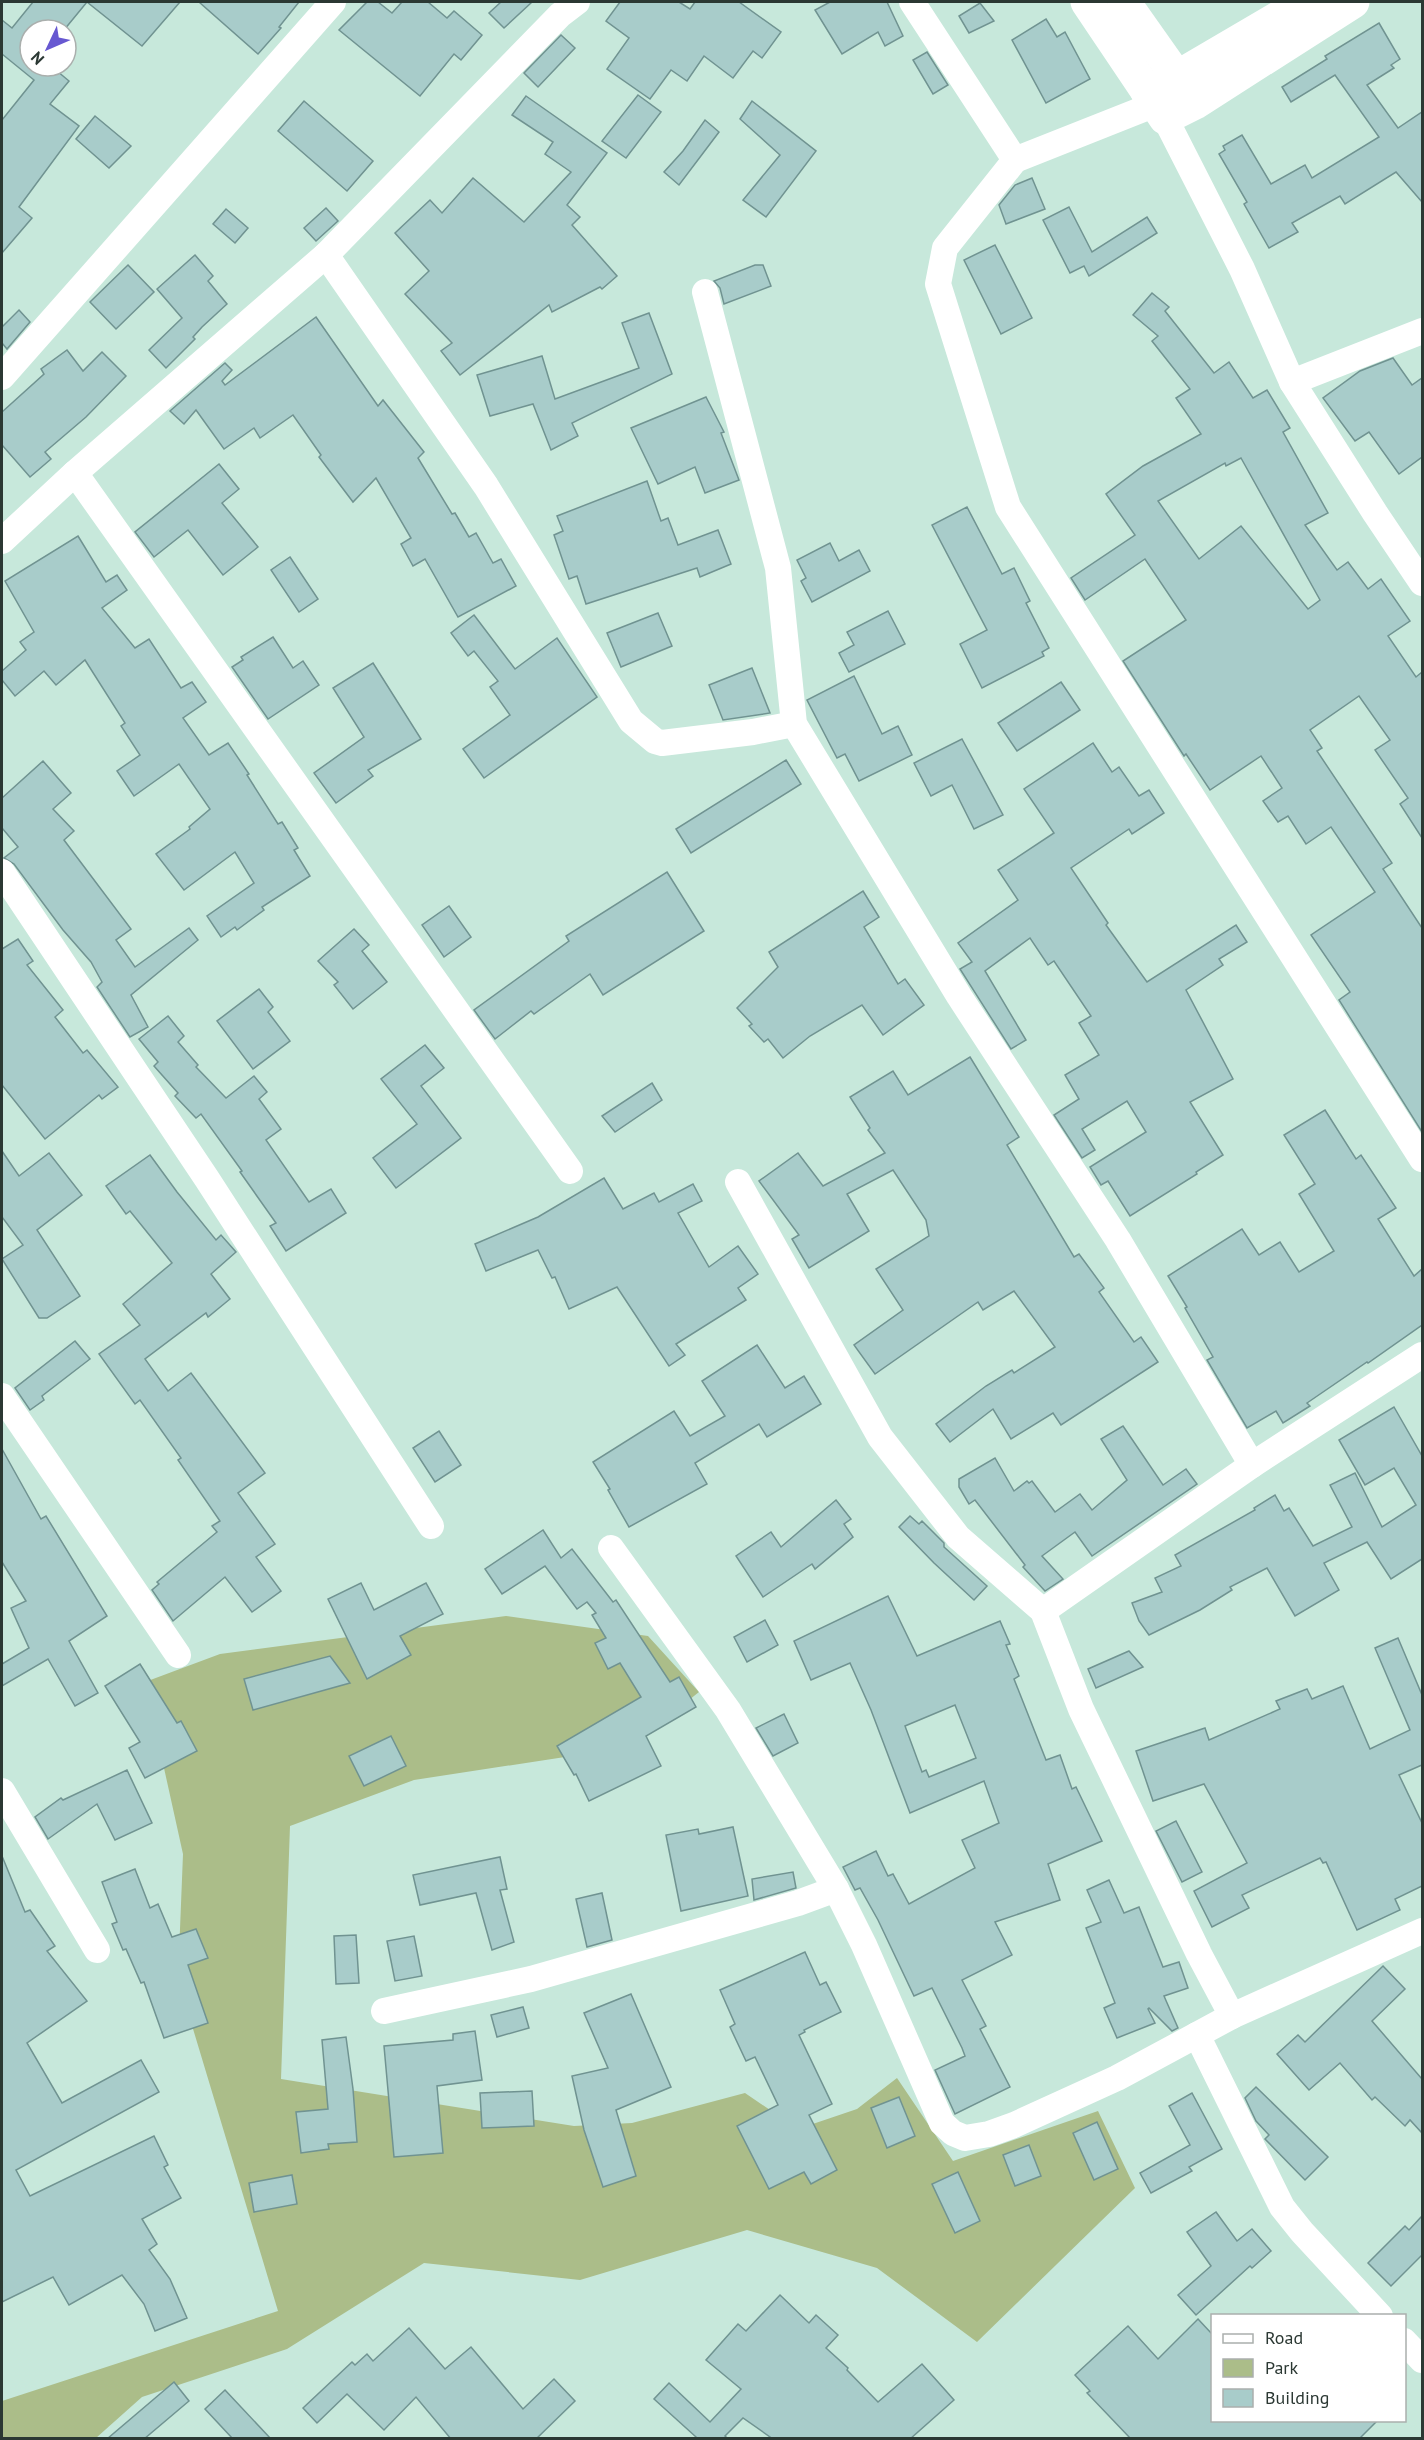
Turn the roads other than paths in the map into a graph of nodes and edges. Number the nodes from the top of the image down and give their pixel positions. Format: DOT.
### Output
graph roads {
  1 [pos="333,2"];
  2 [pos="577,2"];
  3 [pos="912,2"];
  4 [pos="1088,2"];
  5 [pos="1124,2"];
  6 [pos="1305,2"];
  7 [pos="1353,2"];
  8 [pos="1177,75"];
  9 [pos="1195,103"];
  10 [pos="1156,105"];
  11 [pos="1015,160"];
  12 [pos="326,255"];
  13 [pos="705,292"];
  14 [pos="1422,331"];
  15 [pos="2,377"];
  16 [pos="1292,382"];
  17 [pos="75,473"];
  18 [pos="2,541"];
  19 [pos="1422,583"];
  20 [pos="794,724"];
  21 [pos="2,872"];
  22 [pos="1422,1159"];
  23 [pos="570,1171"];
  24 [pos="738,1182"];
  25 [pos="1422,1355"];
  26 [pos="2,1396"];
  27 [pos="1252,1466"];
  28 [pos="431,1526"];
  29 [pos="611,1548"];
  30 [pos="1043,1611"];
  31 [pos="178,1655"];
  32 [pos="2,1791"];
  33 [pos="836,1889"];
  34 [pos="1422,1931"];
  35 [pos="98,1950"];
  36 [pos="384,2011"];
  37 [pos="1232,2016"];
  38 [pos="1197,2035"];
  39 [pos="1378,2314"];
  40 [pos="1406,2343"];
  41 [pos="1422,2360"];
  1 -- 15 [label="street"];
  2 -- 12 [label="street"];
  3 -- 11 [label="street"];
  4 -- 10 [label="street"];
  5 -- 8 [label="street"];
  6 -- 8 [label="street"];
  7 -- 9 [label="street"];
  8 -- 9 [label="street"];
  8 -- 10 [label="street"];
  9 -- 10 [label="street"];
  10 -- 11 [label="street"];
  10 -- 16 [label="street"];
  11 -- 22 [label="street"];
  12 -- 17 [label="street"];
  12 -- 20 [label="street"];
  13 -- 20 [label="street"];
  14 -- 16 [label="street"];
  16 -- 19 [label="street"];
  17 -- 18 [label="street"];
  17 -- 23 [label="street"];
  20 -- 27 [label="street"];
  21 -- 28 [label="street"];
  24 -- 30 [label="street"];
  25 -- 27 [label="street"];
  26 -- 31 [label="street"];
  27 -- 30 [label="street"];
  29 -- 33 [label="street"];
  30 -- 37 [label="street"];
  32 -- 35 [label="street"];
  33 -- 36 [label="street"];
  33 -- 38 [label="street"];
  34 -- 37 [label="street"];
  37 -- 38 [label="street"];
  38 -- 39 [label="street"];
  40 -- 41 [label="street"];
}
